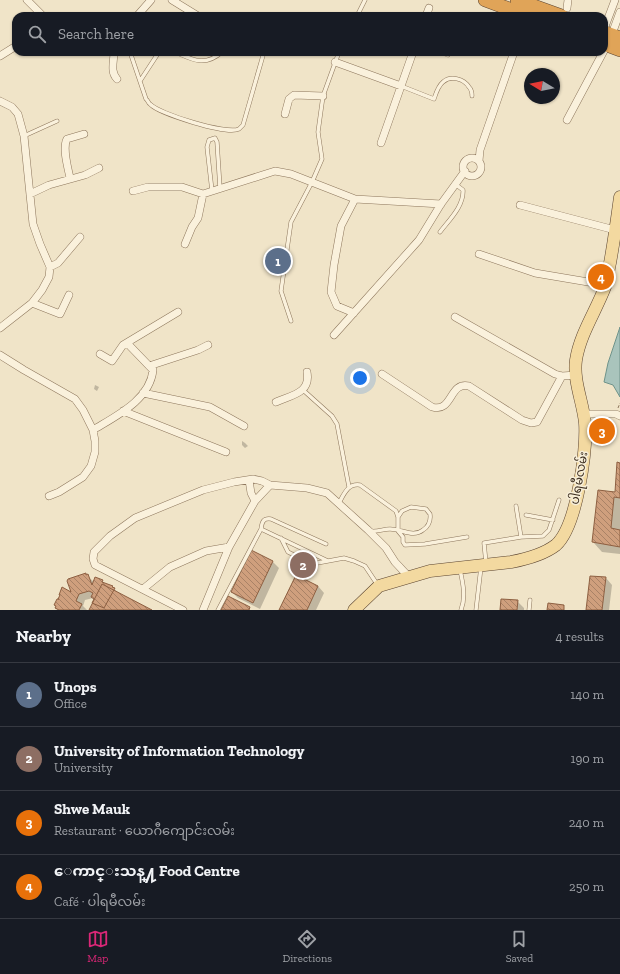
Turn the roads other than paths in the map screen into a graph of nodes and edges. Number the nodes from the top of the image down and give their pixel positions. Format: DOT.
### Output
graph roads {
  1 [pos="27,0"];
  2 [pos="151,0"];
  3 [pos="172,0"];
  4 [pos="365,0"];
  5 [pos="485,0"];
  6 [pos="517,0"];
  7 [pos="614,0"];
  8 [pos="429,8"];
  9 [pos="566,8"];
  10 [pos="39,12"];
  11 [pos="140,12"];
  12 [pos="192,12"];
  13 [pos="359,12"];
  14 [pos="428,12"];
  15 [pos="516,12"];
  16 [pos="620,12"];
  17 [pos="609,37"];
  18 [pos="12,48"];
  19 [pos="620,50"];
  20 [pos="0,56"];
  21 [pos="114,56"];
  22 [pos="131,56"];
  23 [pos="156,56"];
  24 [pos="185,56"];
  25 [pos="217,56"];
  26 [pos="263,56"];
  27 [pos="337,56"];
  28 [pos="412,56"];
  29 [pos="513,56"];
  30 [pos="599,56"];
  31 [pos="335,62"];
  32 [pos="117,79"];
  33 [pos="140,80"];
  34 [pos="401,86"];
  35 [pos="323,96"];
  36 [pos="472,96"];
  37 [pos="0,101"];
  38 [pos="285,114"];
  39 [pos="567,120"];
  40 [pos="58,121"];
  41 [pos="84,134"];
  42 [pos="24,136"];
  43 [pos="381,143"];
  44 [pos="479,161"];
  45 [pos="99,168"];
  46 [pos="465,171"];
  47 [pos="70,178"];
  48 [pos="312,182"];
  49 [pos="455,184"];
  50 [pos="220,189"];
  51 [pos="133,191"];
  52 [pos="212,191"];
  53 [pos="30,194"];
  54 [pos="204,194"];
  55 [pos="620,197"];
  56 [pos="355,199"];
  57 [pos="441,204"];
  58 [pos="520,205"];
  59 [pos="615,230"];
  60 [pos="440,232"];
  61 [pos="80,237"];
  62 [pos="186,244"];
  63 [pos="479,254"];
  64 [pos="50,267"];
  65 [pos="606,285"];
  66 [pos="68,295"];
  67 [pos="32,303"];
  68 [pos="178,312"];
  69 [pos="354,313"];
  70 [pos="455,317"];
  71 [pos="291,321"];
  72 [pos="0,328"];
  73 [pos="334,335"];
  74 [pos="127,343"];
  75 [pos="208,345"];
  76 [pos="100,354"];
  77 [pos="0,355"];
  78 [pos="151,368"];
  79 [pos="307,372"];
  80 [pos="382,374"];
  81 [pos="576,375"];
  82 [pos="562,376"];
  83 [pos="303,390"];
  84 [pos="143,393"];
  85 [pos="276,402"];
  86 [pos="123,411"];
  87 [pos="583,414"];
  88 [pos="620,416"];
  89 [pos="244,426"];
  90 [pos="93,430"];
  91 [pos="226,452"];
  92 [pos="249,480"];
  93 [pos="270,485"];
  94 [pos="349,487"];
  95 [pos="49,496"];
  96 [pos="559,500"];
  97 [pos="255,501"];
  98 [pos="339,503"];
  99 [pos="516,506"];
  100 [pos="526,515"];
  101 [pos="398,516"];
  102 [pos="553,520"];
  103 [pos="261,528"];
  104 [pos="368,530"];
  105 [pos="398,531"];
  106 [pos="467,537"];
  107 [pos="521,537"];
  108 [pos="281,538"];
  109 [pos="326,544"];
  110 [pos="229,547"];
  111 [pos="328,561"];
  112 [pos="484,565"];
  113 [pos="460,567"];
  114 [pos="409,577"];
  115 [pos="379,586"];
  116 [pos="143,589"];
  117 [pos="530,600"];
  118 [pos="182,610"];
  119 [pos="203,610"];
  120 [pos="218,610"];
  121 [pos="354,610"];
  122 [pos="461,610"];
  123 [pos="476,610"];
  124 [pos="529,610"];
  1 -- 10 [label="street"];
  2 -- 11 [label="street"];
  3 -- 12 [label="street"];
  4 -- 13 [label="lane"];
  5 -- 15 [label="highway"];
  6 -- 9 [label="highway"];
  7 -- 17 [label="street"];
  8 -- 14 [label="street"];
  16 -- 17 [label="street"];
  17 -- 19 [label="highway"];
  18 -- 20 [label="street"];
  21 -- 32 [label="street"];
  22 -- 33 [label="lane"];
  23 -- 33 [label="lane"];
  24 -- 25 [label="lane"];
  26 -- 33 [label="lane"];
  27 -- 31 [label="lane"];
  28 -- 34 [label="street"];
  29 -- 44 [label="street"];
  30 -- 39 [label="street"];
  31 -- 34 [label="street"];
  31 -- 35 [label="lane"];
  34 -- 36 [label="lane"];
  34 -- 43 [label="street"];
  35 -- 38 [label="street"];
  35 -- 48 [label="lane"];
  37 -- 42 [label="street"];
  40 -- 42 [label="lane"];
  41 -- 47 [label="street"];
  42 -- 53 [label="street"];
  44 -- 46 [label="street"];
  44 -- 46 [label="street"];
  45 -- 47 [label="street"];
  46 -- 49 [label="street"];
  47 -- 53 [label="street"];
  48 -- 50 [label="street"];
  48 -- 56 [label="street"];
  48 -- 71 [label="lane"];
  49 -- 57 [label="street"];
  49 -- 60 [label="lane"];
  50 -- 52 [label="street"];
  50 -- 52 [label="lane"];
  51 -- 54 [label="street"];
  52 -- 54 [label="street"];
  53 -- 64 [label="street"];
  54 -- 62 [label="street"];
  55 -- 59 [label="main road, ပါရမီလမ်း"];
  56 -- 57 [label="street"];
  56 -- 69 [label="street"];
  57 -- 69 [label="street"];
  58 -- 59 [label="street"];
  59 -- 65 [label="main road, ပါရမီလမ်း"];
  61 -- 64 [label="street"];
  63 -- 65 [label="street"];
  64 -- 67 [label="street"];
  65 -- 81 [label="main road, ပါရမီလမ်း"];
  66 -- 67 [label="street"];
  67 -- 72 [label="street"];
  68 -- 74 [label="street"];
  69 -- 73 [label="street"];
  70 -- 82 [label="street"];
  74 -- 76 [label="street"];
  74 -- 78 [label="street"];
  75 -- 78 [label="street"];
  77 -- 90 [label="street"];
  78 -- 84 [label="street"];
  79 -- 83 [label="street"];
  80 -- 82 [label="street"];
  81 -- 82 [label="street"];
  81 -- 87 [label="main road, ပါရမီလမ်း"];
  83 -- 85 [label="street"];
  83 -- 94 [label="lane"];
  84 -- 86 [label="street"];
  84 -- 89 [label="street"];
  86 -- 90 [label="street"];
  86 -- 91 [label="street"];
  87 -- 88 [label="street"];
  87 -- 112 [label="main road, ပါရမီလမ်း"];
  90 -- 95 [label="street"];
  92 -- 93 [label="street"];
  92 -- 97 [label="street"];
  92 -- 116 [label="street"];
  93 -- 97 [label="street"];
  93 -- 98 [label="street"];
  94 -- 98 [label="lane"];
  94 -- 101 [label="lane"];
  96 -- 102 [label="lane"];
  97 -- 110 [label="street"];
  98 -- 104 [label="street"];
  99 -- 107 [label="lane"];
  100 -- 102 [label="lane"];
  101 -- 105 [label="lane"];
  101 -- 105 [label="lane"];
  102 -- 107 [label="lane"];
  103 -- 108 [label="lane"];
  103 -- 109 [label="lane"];
  103 -- 120 [label="lane"];
  104 -- 105 [label="lane"];
  104 -- 114 [label="street"];
  105 -- 106 [label="lane"];
  107 -- 112 [label="lane"];
  108 -- 111 [label="lane"];
  108 -- 111 [label="lane"];
  110 -- 116 [label="street"];
  110 -- 119 [label="street"];
  111 -- 115 [label="lane"];
  112 -- 113 [label="main road, ပါရမီလမ်း"];
  112 -- 123 [label="lane"];
  113 -- 114 [label="main road, ပါရမီလမ်း"];
  113 -- 122 [label="lane"];
  114 -- 115 [label="main road, ပါရမီလမ်း"];
  115 -- 121 [label="main road, ပါရမီလမ်း"];
  116 -- 118 [label="street"];
  117 -- 124 [label="lane"];
}
